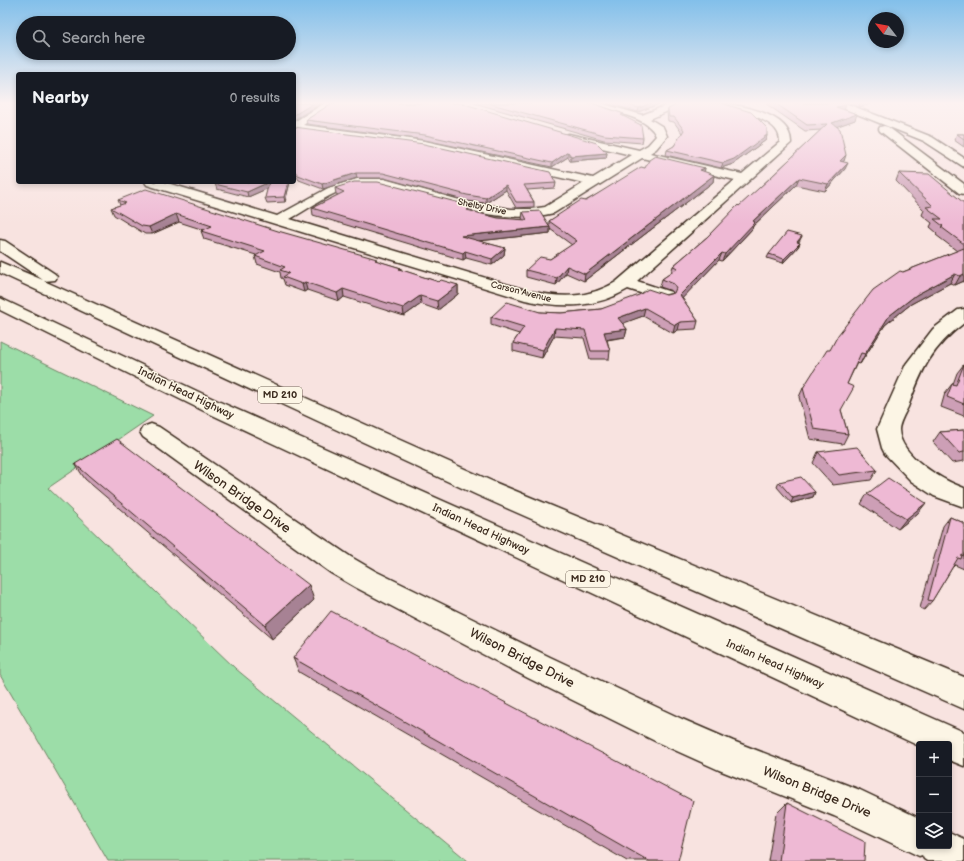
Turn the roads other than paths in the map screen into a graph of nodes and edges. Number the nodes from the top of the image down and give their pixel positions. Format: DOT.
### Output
graph roads {
  1 [pos="419,143"];
  2 [pos="597,143"];
  3 [pos="656,143"];
  4 [pos="784,143"];
  5 [pos="903,143"];
  6 [pos="934,143"];
  7 [pos="641,154"];
  8 [pos="964,163"];
  9 [pos="745,179"];
  10 [pos="594,182"];
  11 [pos="159,184"];
  12 [pos="190,184"];
  13 [pos="179,190"];
  14 [pos="964,190"];
  15 [pos="277,221"];
  16 [pos="0,244"];
  17 [pos="0,267"];
  18 [pos="625,282"];
  19 [pos="665,296"];
  20 [pos="0,303"];
  21 [pos="964,314"];
  22 [pos="120,320"];
  23 [pos="151,432"];
  24 [pos="964,498"];
  25 [pos="964,693"];
  26 [pos="964,749"];
  27 [pos="916,836"];
  28 [pos="943,849"];
  29 [pos="964,859"];
  1 -- 10 [label="main road"];
  2 -- 7 [label="main road"];
  3 -- 7 [label="main road, Shelby Drive"];
  4 -- 9 [label="main road, Carson Avenue"];
  5 -- 14 [label="main road"];
  6 -- 8 [label="main road"];
  7 -- 9 [label="main road"];
  7 -- 10 [label="main road, Shelby Drive"];
  9 -- 18 [label="main road, Carson Avenue"];
  10 -- 15 [label="main road, Shelby Drive"];
  11 -- 13 [label="main road, Carson Avenue"];
  12 -- 13 [label="main road"];
  13 -- 15 [label="main road, Carson Avenue"];
  15 -- 18 [label="main road, Carson Avenue"];
  16 -- 22 [label="main road"];
  17 -- 22 [label="main road, MD 210"];
  18 -- 19 [label="main road"];
  20 -- 26 [label="main road, Indian Head Highway / MD 210"];
  21 -- 24 [label="main road"];
  22 -- 25 [label="main road, MD 210"];
  23 -- 27 [label="main road, Wilson Bridge Drive"];
  28 -- 29 [label="main road"];
}
